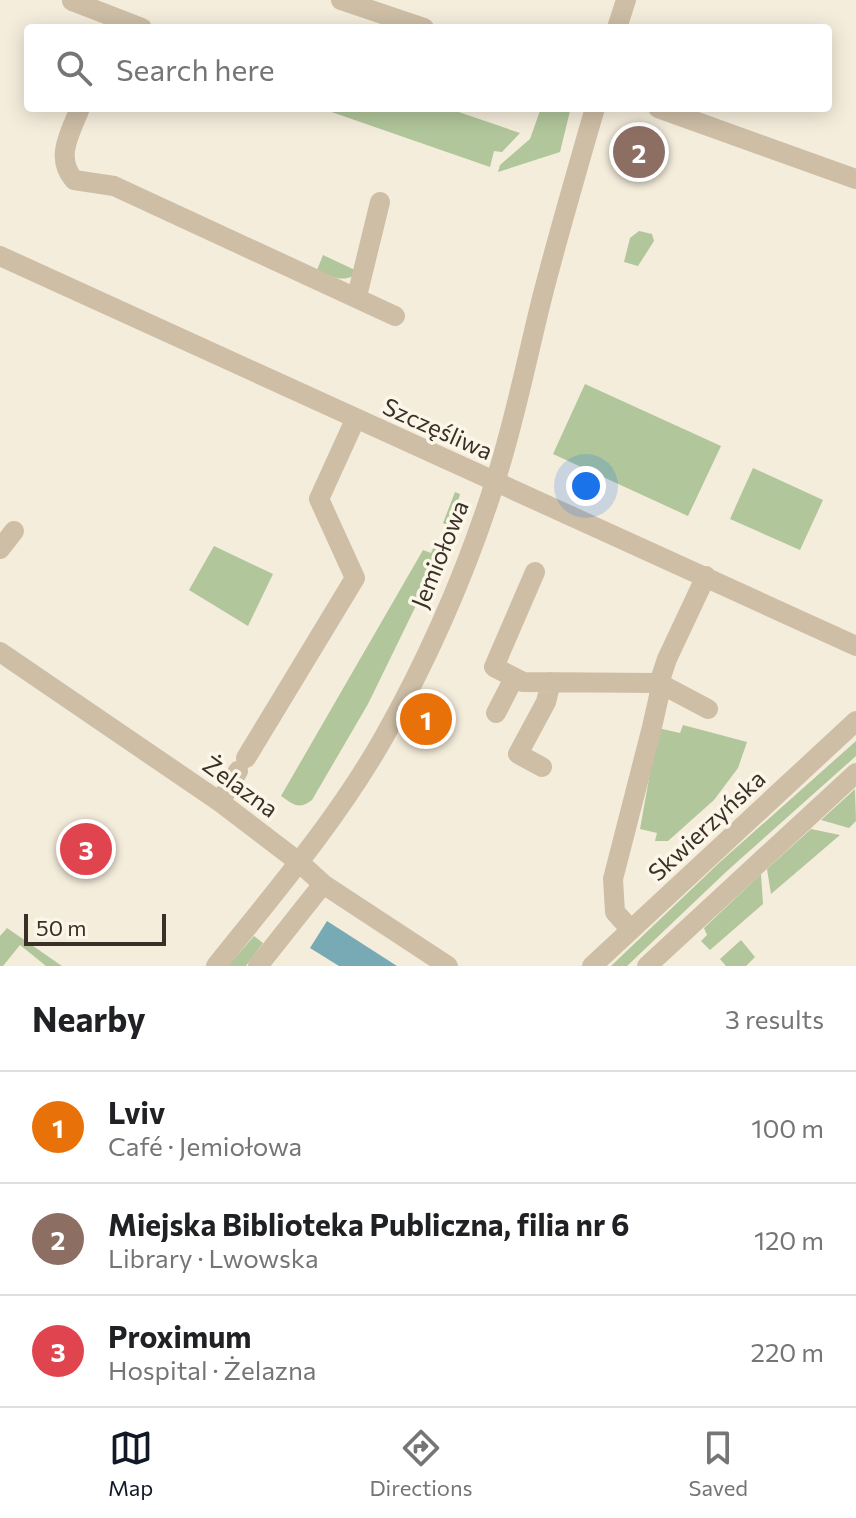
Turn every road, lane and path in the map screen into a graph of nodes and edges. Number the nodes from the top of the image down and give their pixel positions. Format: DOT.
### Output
graph roads {
  1 [pos="341,0"];
  2 [pos="626,0"];
  3 [pos="72,1"];
  4 [pos="121,15"];
  5 [pos="412,24"];
  6 [pos="618,24"];
  7 [pos="79,112"];
  8 [pos="594,112"];
  9 [pos="669,112"];
  10 [pos="856,179"];
  11 [pos="380,202"];
  12 [pos="0,256"];
  13 [pos="357,296"];
  14 [pos="395,316"];
  15 [pos="355,420"];
  16 [pos="496,481"];
  17 [pos="14,531"];
  18 [pos="0,549"];
  19 [pos="535,572"];
  20 [pos="706,576"];
  21 [pos="856,646"];
  22 [pos="0,652"];
  23 [pos="514,678"];
  24 [pos="551,682"];
  25 [pos="659,683"];
  26 [pos="708,709"];
  27 [pos="496,713"];
  28 [pos="856,721"];
  29 [pos="542,767"];
  30 [pos="856,773"];
  31 [pos="220,802"];
  32 [pos="300,863"];
  33 [pos="323,884"];
  34 [pos="248,925"];
  35 [pos="631,930"];
  36 [pos="274,945"];
  37 [pos="216,966"];
  38 [pos="258,966"];
  39 [pos="448,966"];
  40 [pos="592,966"];
  41 [pos="647,966"];
  1 -- 5 [label="street"];
  2 -- 6 [label="street"];
  3 -- 4 [label="street"];
  7 -- 13 [label="street"];
  8 -- 16 [label="street, Jemiołowa"];
  9 -- 10 [label="street"];
  11 -- 13 [label="street"];
  12 -- 15 [label="street, Szczęśliwa"];
  13 -- 14 [label="street"];
  15 -- 16 [label="street, Szczęśliwa"];
  15 -- 31 [label="street"];
  16 -- 20 [label="street, Szczęśliwa"];
  16 -- 32 [label="street, Jemiołowa"];
  17 -- 18 [label="street"];
  19 -- 23 [label="street"];
  20 -- 21 [label="street, Szczęśliwa"];
  20 -- 25 [label="street"];
  22 -- 31 [label="street, Żelazna"];
  23 -- 24 [label="street"];
  23 -- 27 [label="street"];
  24 -- 25 [label="street"];
  24 -- 29 [label="street"];
  25 -- 26 [label="street"];
  25 -- 35 [label="street"];
  28 -- 35 [label="street, Skwierzyńska"];
  30 -- 41 [label="street"];
  31 -- 32 [label="street, Żelazna"];
  32 -- 33 [label="street, Żelazna"];
  32 -- 34 [label="street, Jemiołowa"];
  33 -- 36 [label="street"];
  33 -- 39 [label="street, Żelazna"];
  34 -- 36 [label="street"];
  34 -- 37 [label="street, Jemiołowa"];
  35 -- 40 [label="street, Skwierzyńska"];
  36 -- 38 [label="street"];
}
